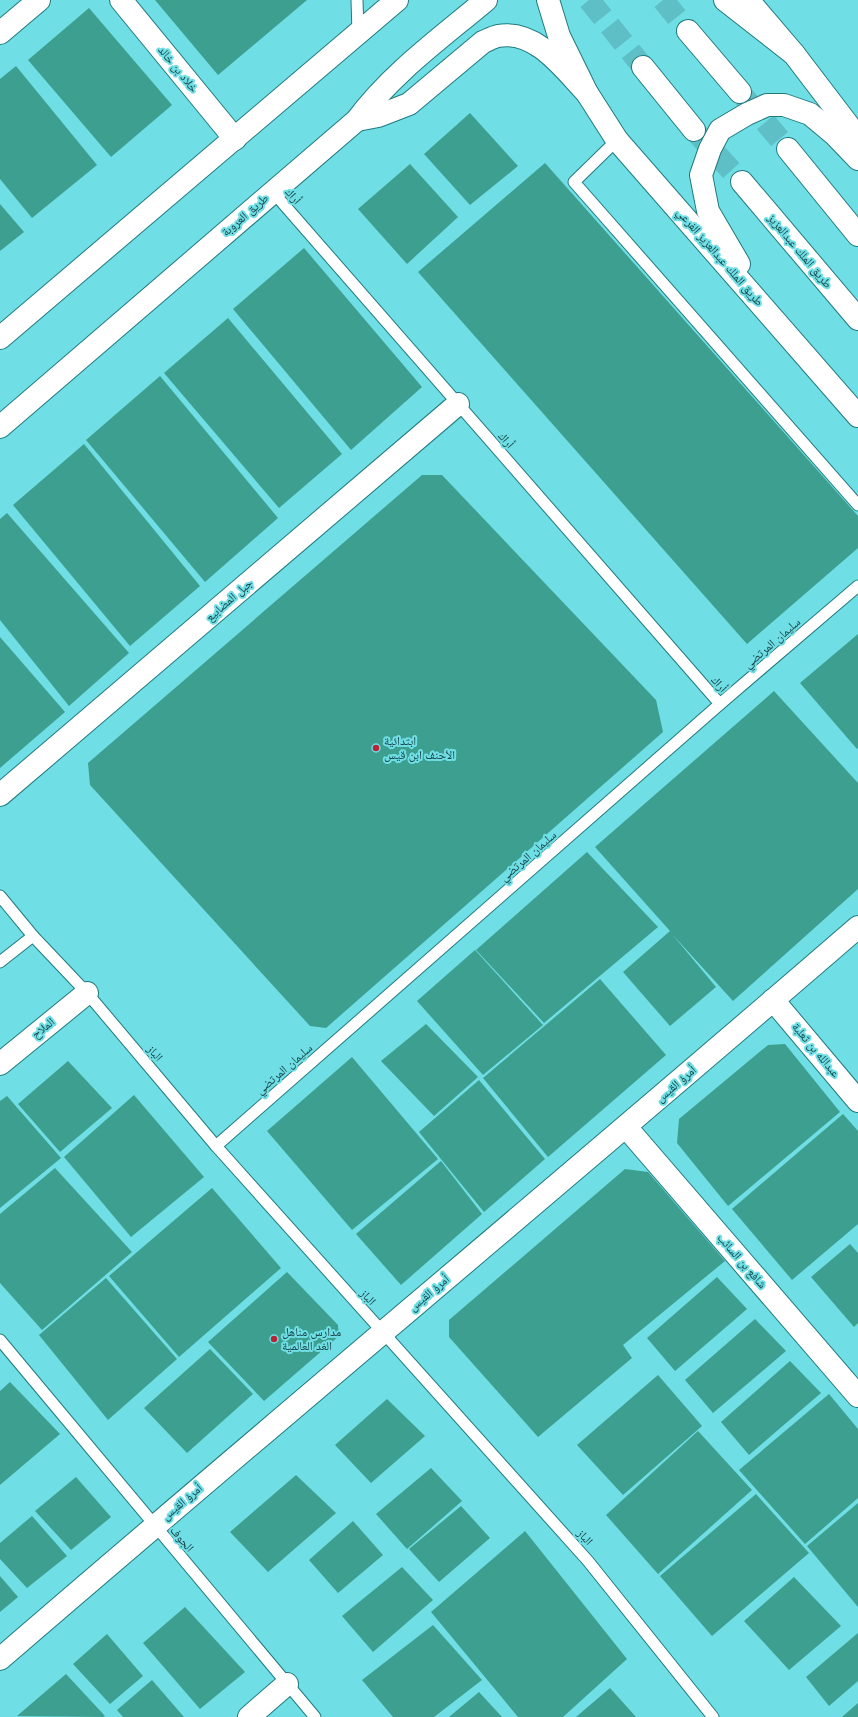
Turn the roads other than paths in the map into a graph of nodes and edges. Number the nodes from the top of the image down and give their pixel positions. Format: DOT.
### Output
graph roads {
  1 [pos="39,0"];
  2 [pos="121,0"];
  3 [pos="357,0"];
  4 [pos="379,0"];
  5 [pos="397,0"];
  6 [pos="486,0"];
  7 [pos="548,0"];
  8 [pos="725,0"];
  9 [pos="748,0"];
  10 [pos="688,31"];
  11 [pos="358,32"];
  12 [pos="0,33"];
  13 [pos="794,54"];
  14 [pos="643,67"];
  15 [pos="740,92"];
  16 [pos="588,93"];
  17 [pos="357,120"];
  18 [pos="694,130"];
  19 [pos="858,138"];
  20 [pos="235,139"];
  21 [pos="617,140"];
  22 [pos="788,149"];
  23 [pos="858,159"];
  24 [pos="742,182"];
  25 [pos="272,192"];
  26 [pos="858,236"];
  27 [pos="760,302"];
  28 [pos="858,319"];
  29 [pos="0,338"];
  30 [pos="458,404"];
  31 [pos="858,416"];
  32 [pos="0,427"];
  33 [pos="858,505"];
  34 [pos="858,586"];
  35 [pos="720,704"];
  36 [pos="0,795"];
  37 [pos="0,896"];
  38 [pos="858,927"];
  39 [pos="33,936"];
  40 [pos="0,962"];
  41 [pos="87,993"];
  42 [pos="773,1000"];
  43 [pos="0,1064"];
  44 [pos="858,1101"];
  45 [pos="626,1127"];
  46 [pos="216,1146"];
  47 [pos="382,1332"];
  48 [pos="0,1340"];
  49 [pos="858,1396"];
  50 [pos="154,1526"];
  51 [pos="0,1659"];
  52 [pos="287,1684"];
  53 [pos="249,1717"];
  54 [pos="315,1717"];
  55 [pos="714,1717"];
  1 -- 12 [label="street"];
  2 -- 20 [label="street, خلاد بن خالد"];
  3 -- 11 [label="lane"];
  4 -- 11 [label="street"];
  5 -- 11 [label="street"];
  6 -- 17 [label="street, طريق العروبة"];
  7 -- 16 [label="street"];
  8 -- 13 [label="street"];
  9 -- 13 [label="street"];
  10 -- 15 [label="street"];
  11 -- 20 [label="street"];
  13 -- 19 [label="street"];
  14 -- 18 [label="street"];
  16 -- 17 [label="street"];
  16 -- 21 [label="street, طريق الملك عبدالعزيز الفرعي"];
  17 -- 25 [label="street, طريق العروبة"];
  20 -- 29 [label="street"];
  21 -- 27 [label="street, طريق الملك عبدالعزيز الفرعي"];
  21 -- 33 [label="lane"];
  22 -- 26 [label="street"];
  23 -- 27 [label="street"];
  24 -- 28 [label="street, طريق الملك عبدالعزيز"];
  25 -- 30 [label="lane, أراك"];
  25 -- 32 [label="street, طريق العروبة"];
  27 -- 31 [label="street, طريق الملك عبدالعزيز الفرعي"];
  30 -- 35 [label="lane, أراك"];
  30 -- 36 [label="street, جبل المضابيع"];
  34 -- 35 [label="lane, سليمان المرتضي"];
  35 -- 46 [label="lane, سليمان المرتضي"];
  37 -- 39 [label="lane, الباز"];
  38 -- 42 [label="street, أمرؤ القيس"];
  39 -- 40 [label="lane"];
  39 -- 41 [label="lane, الباز"];
  41 -- 43 [label="street, الملاح"];
  41 -- 46 [label="lane, الباز"];
  42 -- 44 [label="street, عبدالله بن ثعلبة"];
  42 -- 45 [label="street, أمرؤ القيس"];
  45 -- 47 [label="street, أمرؤ القيس"];
  45 -- 49 [label="street, شافع بن السائب"];
  46 -- 47 [label="lane, الباز"];
  47 -- 50 [label="street, أمرؤ القيس"];
  47 -- 55 [label="lane, الباز"];
  48 -- 50 [label="lane, الجوف"];
  50 -- 51 [label="street, أمرؤ القيس"];
  50 -- 52 [label="lane, الجوف"];
  52 -- 53 [label="street"];
  52 -- 54 [label="lane, الجوف"];
}
